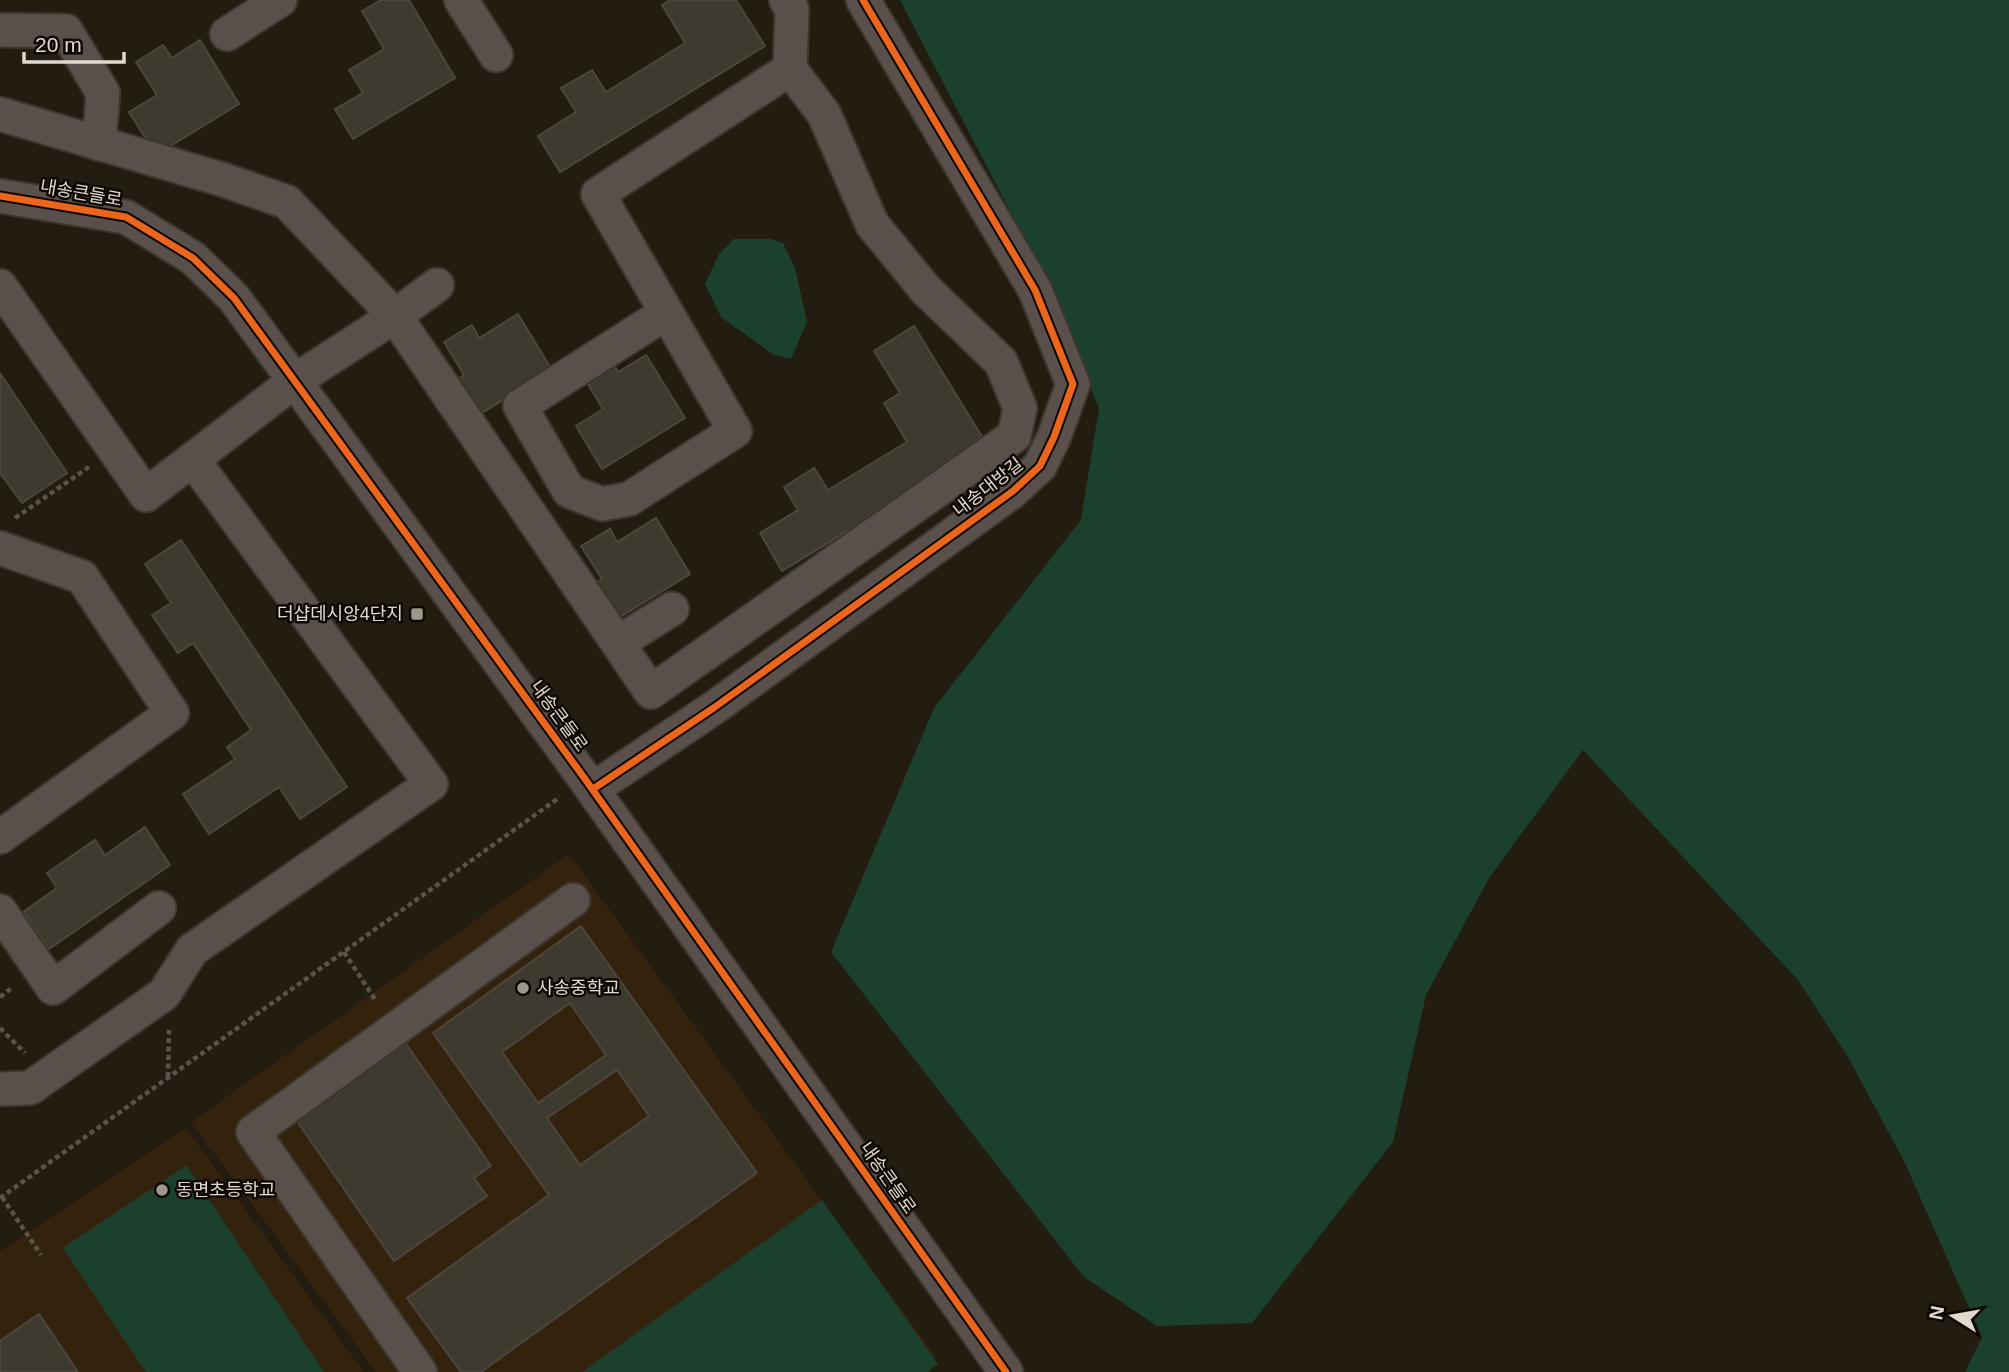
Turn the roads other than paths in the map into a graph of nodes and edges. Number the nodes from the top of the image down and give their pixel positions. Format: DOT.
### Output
graph roads {
  1 [pos="280,0"];
  2 [pos="461,0"];
  3 [pos="786,0"];
  4 [pos="863,0"];
  5 [pos="0,30"];
  6 [pos="227,34"];
  7 [pos="496,55"];
  8 [pos="790,69"];
  9 [pos="0,114"];
  10 [pos="99,144"];
  11 [pos="0,196"];
  12 [pos="437,285"];
  13 [pos="0,286"];
  14 [pos="666,313"];
  15 [pos="395,316"];
  16 [pos="296,380"];
  17 [pos="193,460"];
  18 [pos="6,534"];
  19 [pos="672,609"];
  20 [pos="619,642"];
  21 [pos="589,784"];
  22 [pos="0,837"];
  23 [pos="573,900"];
  24 [pos="159,908"];
  25 [pos="0,911"];
  26 [pos="0,1089"];
  27 [pos="421,1372"];
  28 [pos="1006,1372"];
  1 -- 6 [label="street"];
  2 -- 7 [label="street"];
  3 -- 8 [label="street"];
  4 -- 21 [label="street, 내송대방길"];
  5 -- 10 [label="street"];
  8 -- 14 [label="street"];
  8 -- 20 [label="street"];
  9 -- 10 [label="street"];
  10 -- 15 [label="street"];
  11 -- 16 [label="street, 내송큰들로"];
  12 -- 15 [label="street"];
  13 -- 17 [label="street"];
  14 -- 14 [label="street"];
  15 -- 16 [label="street"];
  15 -- 20 [label="street"];
  16 -- 17 [label="street"];
  16 -- 21 [label="street, 내송큰들로"];
  17 -- 26 [label="street"];
  18 -- 22 [label="street"];
  19 -- 20 [label="street"];
  21 -- 28 [label="street, 내송큰들로"];
  23 -- 27 [label="street"];
  24 -- 25 [label="street"];
}
